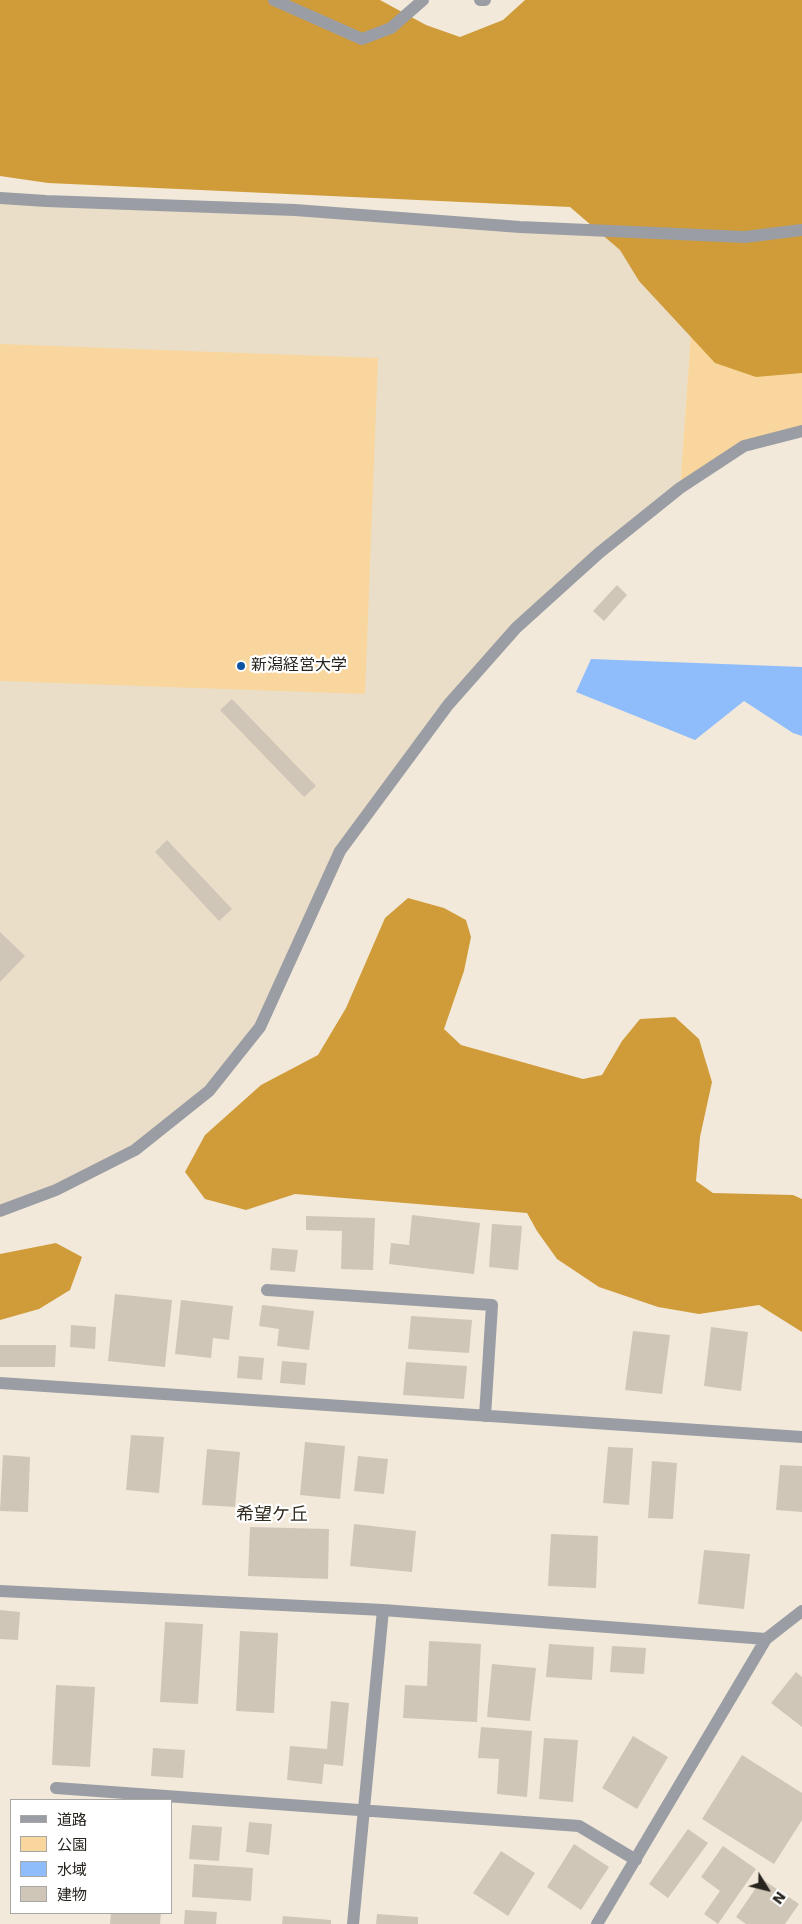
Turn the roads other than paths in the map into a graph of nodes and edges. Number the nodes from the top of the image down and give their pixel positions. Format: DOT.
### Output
graph roads {
  1 [pos="274,0"];
  2 [pos="423,0"];
  3 [pos="480,0"];
  4 [pos="485,0"];
  5 [pos="0,198"];
  6 [pos="802,230"];
  7 [pos="802,431"];
  8 [pos="0,1211"];
  9 [pos="267,1290"];
  10 [pos="0,1383"];
  11 [pos="485,1416"];
  12 [pos="802,1437"];
  13 [pos="0,1591"];
  14 [pos="383,1610"];
  15 [pos="802,1611"];
  16 [pos="766,1639"];
  17 [pos="56,1788"];
  18 [pos="364,1812"];
  19 [pos="636,1860"];
  20 [pos="353,1924"];
  21 [pos="598,1924"];
  1 -- 2 [label="street"];
  3 -- 4 [label="street"];
  5 -- 6 [label="street"];
  7 -- 8 [label="street"];
  9 -- 11 [label="street"];
  10 -- 11 [label="street"];
  11 -- 12 [label="street"];
  13 -- 14 [label="street"];
  14 -- 16 [label="street"];
  14 -- 18 [label="street"];
  15 -- 16 [label="street"];
  16 -- 19 [label="street"];
  17 -- 18 [label="street"];
  18 -- 19 [label="street"];
  18 -- 20 [label="street"];
  19 -- 21 [label="street"];
}
